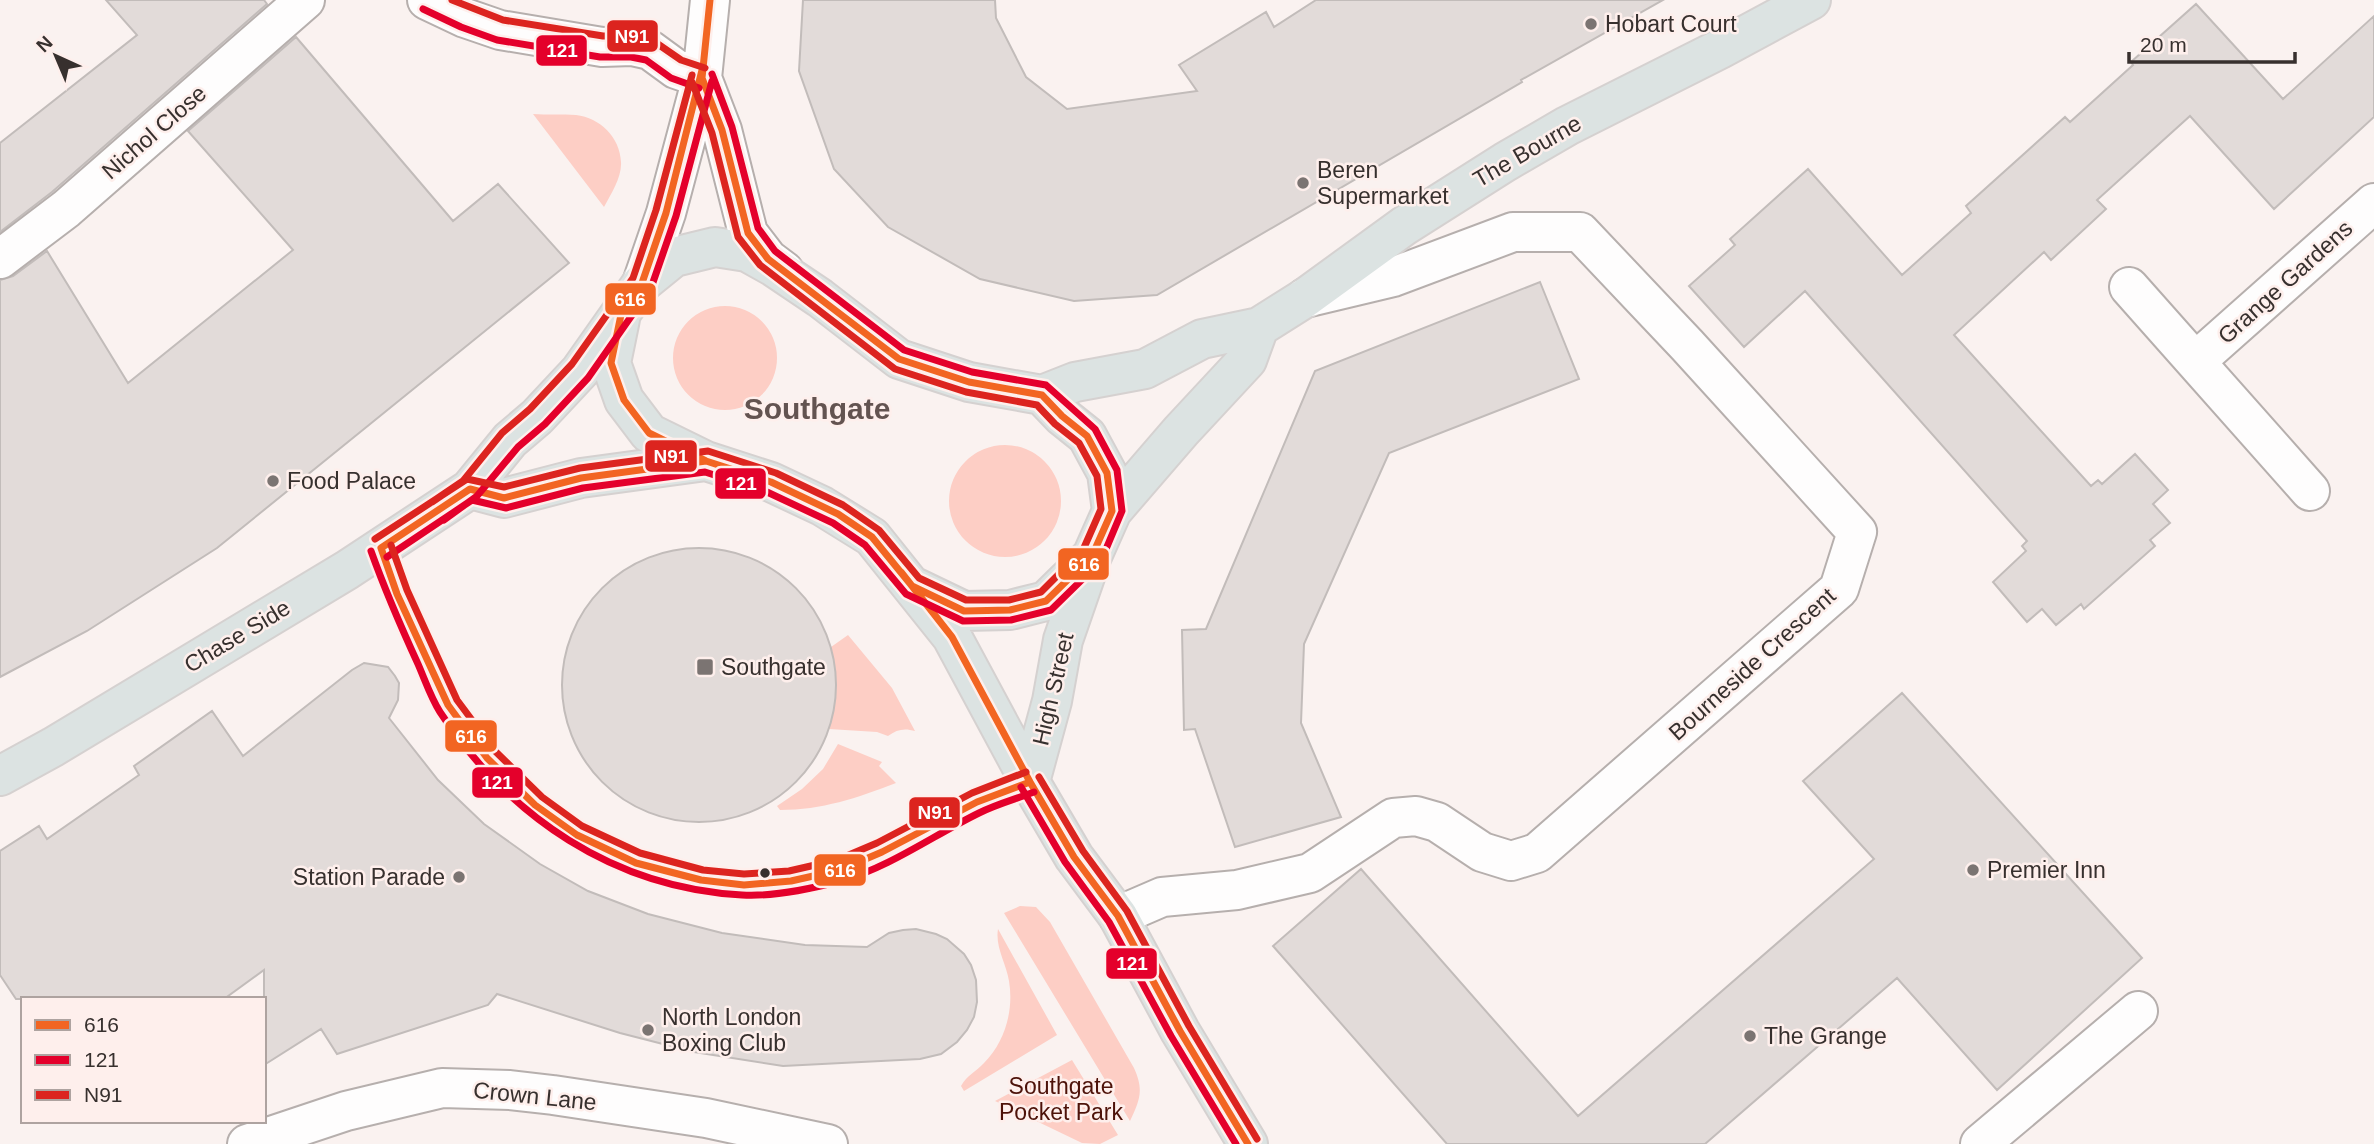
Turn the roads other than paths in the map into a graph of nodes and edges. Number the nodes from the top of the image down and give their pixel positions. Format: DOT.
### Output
graph roads {
  1 [pos="305,0"];
  2 [pos="427,0"];
  3 [pos="710,0"];
  4 [pos="1811,0"];
  5 [pos="702,78"];
  6 [pos="2374,203"];
  7 [pos="0,259"];
  8 [pos="2129,287"];
  9 [pos="632,297"];
  10 [pos="820,298"];
  11 [pos="1306,298"];
  12 [pos="1259,327"];
  13 [pos="2196,361"];
  14 [pos="1042,395"];
  15 [pos="706,461"];
  16 [pos="470,489"];
  17 [pos="2310,491"];
  18 [pos="1112,511"];
  19 [pos="1092,556"];
  20 [pos="912,586"];
  21 [pos="0,776"];
  22 [pos="1030,782"];
  23 [pos="1118,916"];
  24 [pos="2138,1011"];
  25 [pos="247,1144"];
  26 [pos="828,1144"];
  27 [pos="1248,1144"];
  28 [pos="1980,1144"];
  1 -- 7 [label="street, Nichol Close"];
  2 -- 5 [label="street"];
  3 -- 5 [label="street"];
  4 -- 11 [label="main road, The Bourne"];
  5 -- 9 [label="street"];
  5 -- 10 [label="street"];
  6 -- 13 [label="street, Grange Gardens"];
  8 -- 13 [label="street, Grange Gardens"];
  9 -- 10 [label="main road, Chase Side"];
  9 -- 15 [label="main road, High Street"];
  9 -- 16 [label="main road, Chase Side"];
  10 -- 14 [label="main road, Chase Side"];
  11 -- 12 [label="main road, The Bourne"];
  11 -- 23 [label="street, Bourneside Crescent"];
  12 -- 14 [label="main road, The Bourne"];
  12 -- 18 [label="main road"];
  13 -- 17 [label="street, Grange Gardens"];
  14 -- 18 [label="main road"];
  15 -- 16 [label="main road"];
  15 -- 20 [label="main road, High Street"];
  16 -- 21 [label="main road, Chase Side"];
  18 -- 19 [label="main road, High Street"];
  19 -- 20 [label="main road"];
  19 -- 22 [label="main road, High Street"];
  20 -- 22 [label="main road, High Street"];
  22 -- 23 [label="main road, High Street"];
  23 -- 27 [label="main road, High Street"];
  24 -- 28 [label="street"];
  25 -- 26 [label="street, Crown Lane"];
}
